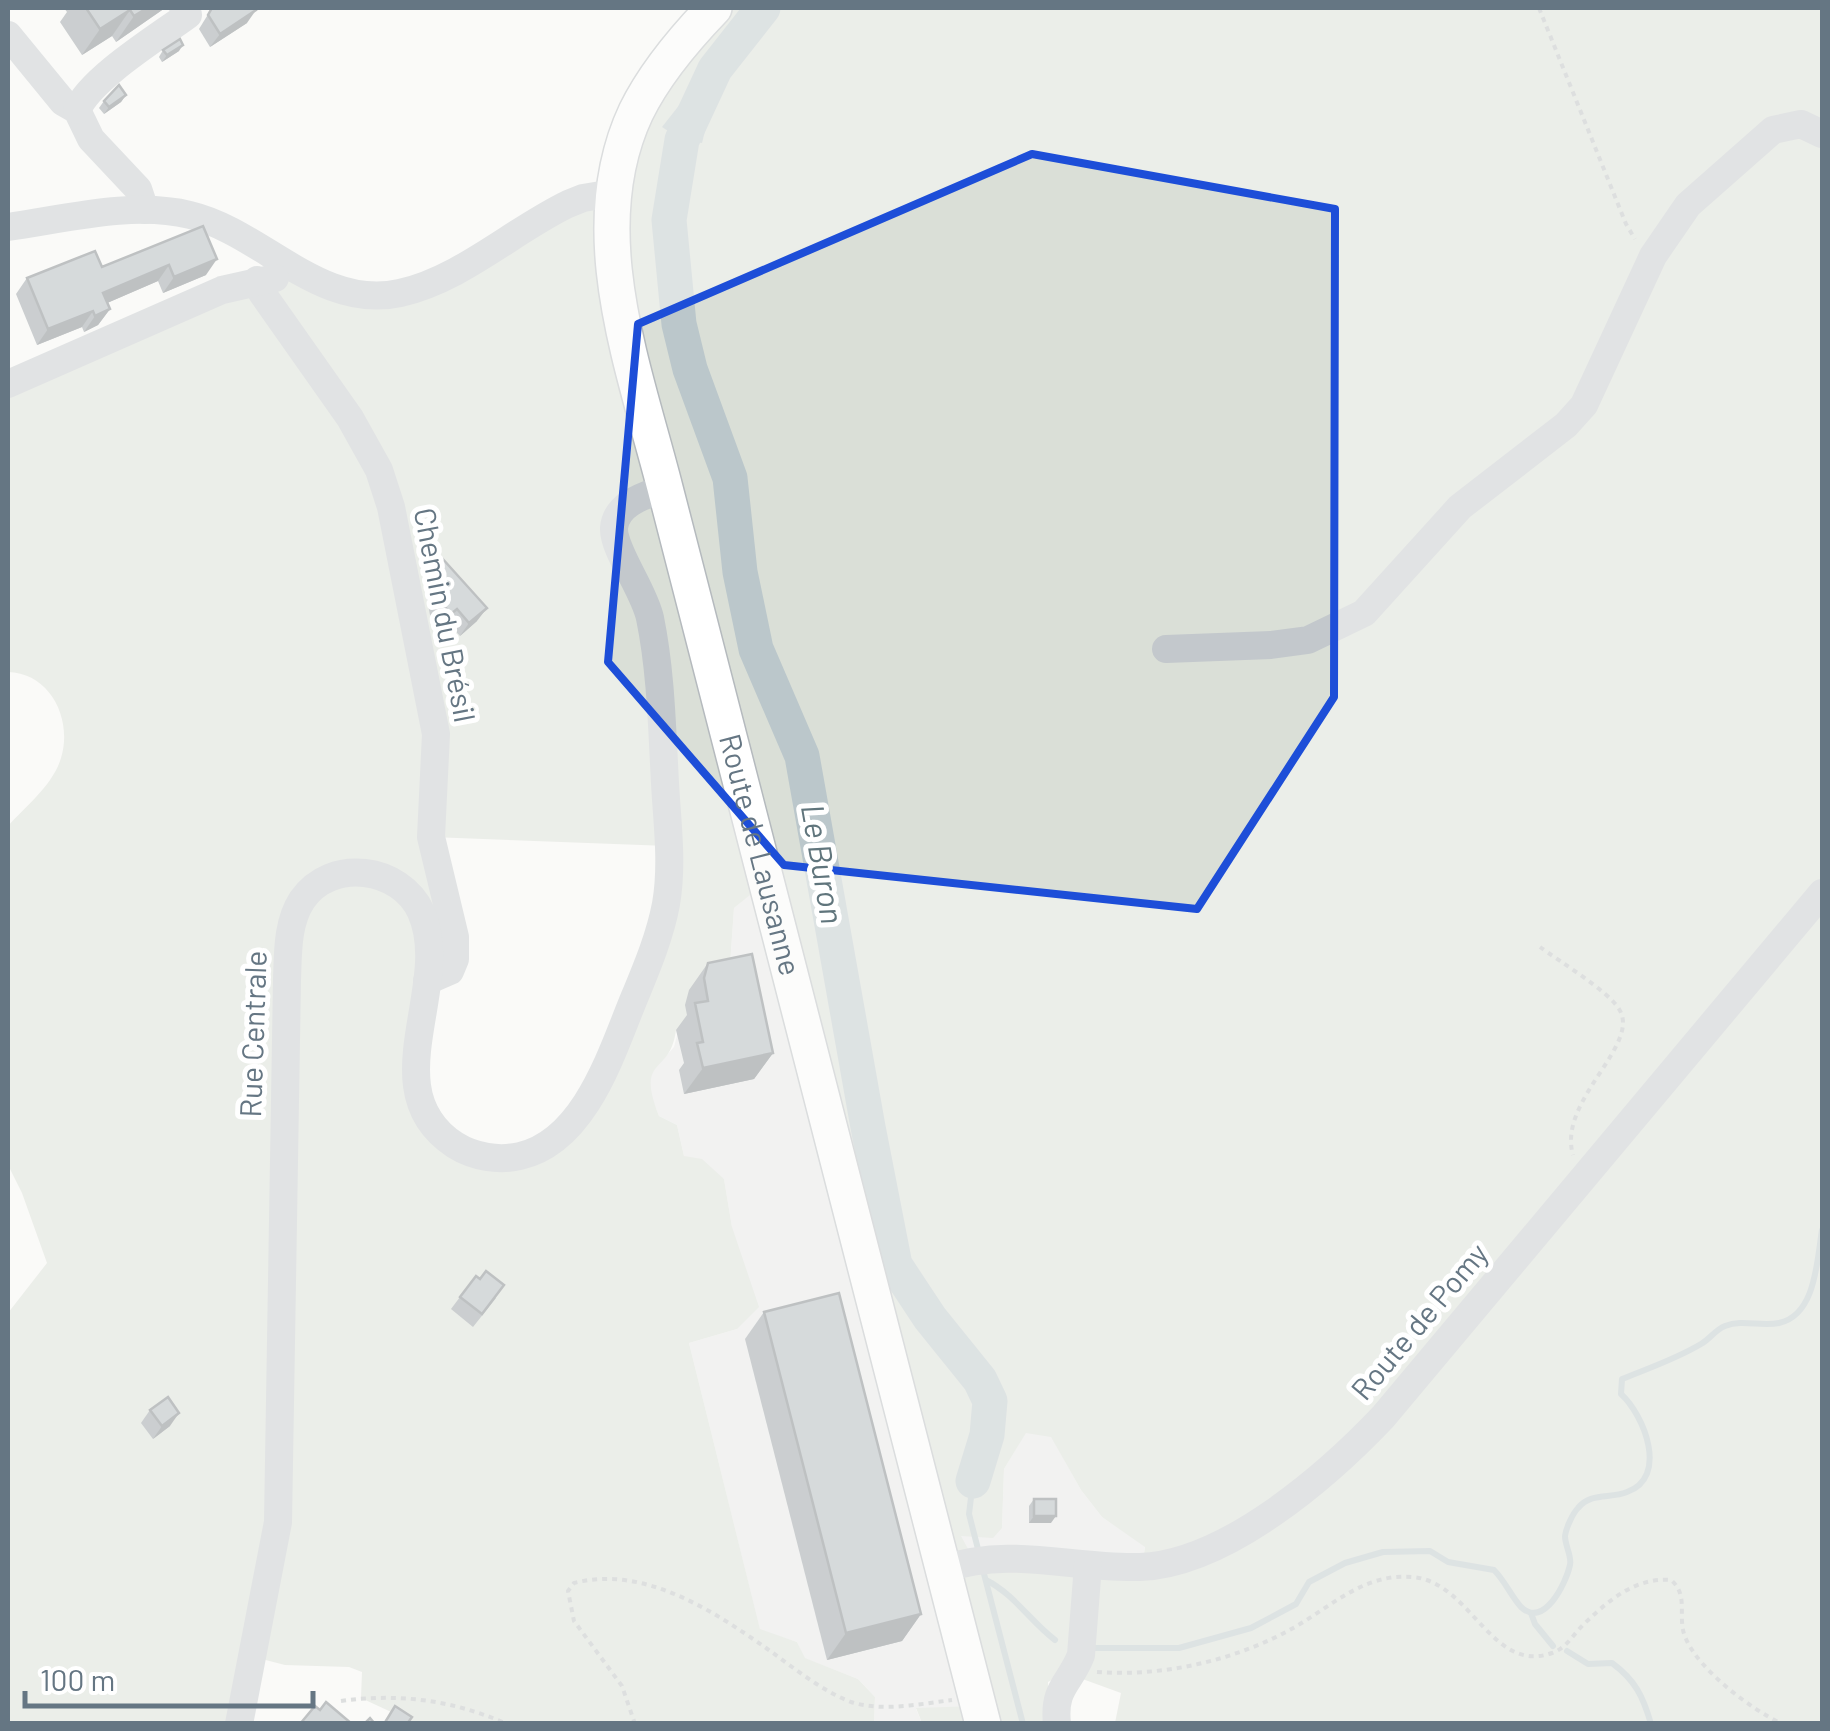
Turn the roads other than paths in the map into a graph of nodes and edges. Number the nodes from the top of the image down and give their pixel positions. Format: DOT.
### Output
graph roads {
  1 [pos="183,8"];
  2 [pos="714,8"];
  3 [pos="8,35"];
  4 [pos="77,110"];
  5 [pos="1822,134"];
  6 [pos="613,193"];
  7 [pos="145,210"];
  8 [pos="8,226"];
  9 [pos="231,230"];
  10 [pos="307,275"];
  11 [pos="251,281"];
  12 [pos="8,384"];
  13 [pos="665,488"];
  14 [pos="1166,649"];
  15 [pos="1822,893"];
  16 [pos="427,981"];
  17 [pos="953,1565"];
  18 [pos="1088,1565"];
  19 [pos="980,1710"];
  20 [pos="239,1724"];
  21 [pos="1057,1724"];
  1 -- 4 [label="street"];
  2 -- 6 [label="main road, Route de Lausanne"];
  3 -- 4 [label="street"];
  4 -- 7 [label="street"];
  5 -- 14 [label="street"];
  6 -- 10 [label="street"];
  6 -- 13 [label="main road, Route de Lausanne"];
  7 -- 8 [label="street"];
  7 -- 9 [label="street"];
  9 -- 10 [label="street"];
  9 -- 11 [label="street"];
  10 -- 11 [label="street"];
  11 -- 12 [label="street"];
  11 -- 16 [label="street, Chemin du Brésil"];
  13 -- 16 [label="street, Rue Centrale"];
  13 -- 17 [label="main road, Route de Lausanne"];
  15 -- 18 [label="street, Route de Pomy"];
  16 -- 20 [label="street, Rue Centrale"];
  17 -- 18 [label="street, Route de Pomy"];
  17 -- 19 [label="main road, Route de Lausanne"];
  18 -- 21 [label="street"];
}
